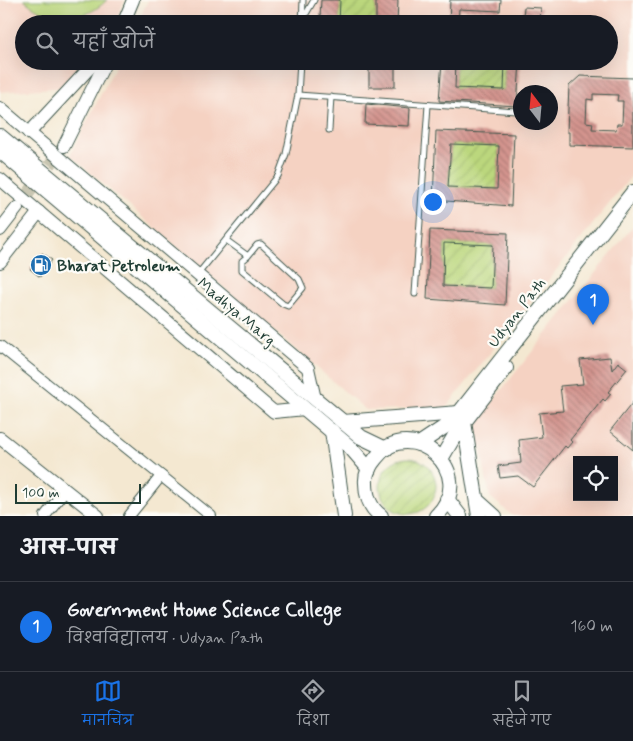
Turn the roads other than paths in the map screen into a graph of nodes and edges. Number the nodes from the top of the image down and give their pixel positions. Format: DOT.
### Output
graph roads {
  1 [pos="133,0"];
  2 [pos="303,0"];
  3 [pos="314,0"];
  4 [pos="127,15"];
  5 [pos="302,15"];
  6 [pos="306,15"];
  7 [pos="88,70"];
  8 [pos="102,70"];
  9 [pos="299,70"];
  10 [pos="298,95"];
  11 [pos="331,97"];
  12 [pos="428,105"];
  13 [pos="0,108"];
  14 [pos="513,111"];
  15 [pos="329,130"];
  16 [pos="30,133"];
  17 [pos="0,136"];
  18 [pos="64,146"];
  19 [pos="0,151"];
  20 [pos="0,179"];
  21 [pos="633,192"];
  22 [pos="633,207"];
  23 [pos="17,208"];
  24 [pos="39,212"];
  25 [pos="0,230"];
  26 [pos="226,240"];
  27 [pos="248,256"];
  28 [pos="0,262"];
  29 [pos="198,275"];
  30 [pos="415,294"];
  31 [pos="0,346"];
  32 [pos="310,404"];
  33 [pos="462,418"];
  34 [pos="343,422"];
  35 [pos="332,431"];
  36 [pos="0,438"];
  37 [pos="419,444"];
  38 [pos="386,449"];
  39 [pos="441,459"];
  40 [pos="369,468"];
  41 [pos="161,476"];
  42 [pos="65,490"];
  43 [pos="447,499"];
  44 [pos="477,500"];
  45 [pos="370,510"];
  46 [pos="45,516"];
  47 [pos="98,516"];
  48 [pos="129,516"];
  49 [pos="211,516"];
  50 [pos="344,516"];
  51 [pos="381,516"];
  52 [pos="436,516"];
  53 [pos="460,516"];
  54 [pos="479,516"];
  55 [pos="496,516"];
  1 -- 4 [label="street"];
  2 -- 5 [label="lane"];
  3 -- 6 [label="lane"];
  7 -- 16 [label="street"];
  8 -- 18 [label="street"];
  9 -- 10 [label="lane"];
  10 -- 11 [label="lane"];
  10 -- 26 [label="lane"];
  11 -- 12 [label="lane"];
  11 -- 15 [label="lane"];
  12 -- 14 [label="lane"];
  12 -- 30 [label="lane"];
  13 -- 16 [label="street"];
  16 -- 29 [label="street"];
  17 -- 32 [label="main road, Madhya Marg"];
  19 -- 32 [label="main road, Madhya Marg"];
  20 -- 24 [label="street"];
  21 -- 33 [label="main road, Udyan Path"];
  22 -- 33 [label="main road, Udyan Path"];
  23 -- 25 [label="street"];
  24 -- 28 [label="street"];
  24 -- 32 [label="street"];
  26 -- 27 [label="lane"];
  26 -- 29 [label="lane"];
  27 -- 27 [label="lane"];
  29 -- 32 [label="street"];
  31 -- 41 [label="street"];
  32 -- 34 [label="main road, Madhya Marg"];
  32 -- 35 [label="main road, Madhya Marg"];
  33 -- 34 [label="main road"];
  33 -- 37 [label="main road, Udyan Path"];
  33 -- 39 [label="main road, Udyan Path"];
  33 -- 44 [label="main road"];
  34 -- 38 [label="main road, Madhya Marg"];
  35 -- 40 [label="main road, Madhya Marg"];
  35 -- 50 [label="main road"];
  36 -- 42 [label="street"];
  37 -- 38 [label="main road"];
  37 -- 39 [label="main road"];
  38 -- 40 [label="main road"];
  39 -- 43 [label="main road"];
  40 -- 45 [label="main road"];
  41 -- 48 [label="street"];
  41 -- 49 [label="street"];
  42 -- 46 [label="street"];
  42 -- 47 [label="street"];
  43 -- 52 [label="main road"];
  43 -- 53 [label="main road"];
  44 -- 54 [label="main road"];
  44 -- 55 [label="street"];
  45 -- 51 [label="main road"];
}
